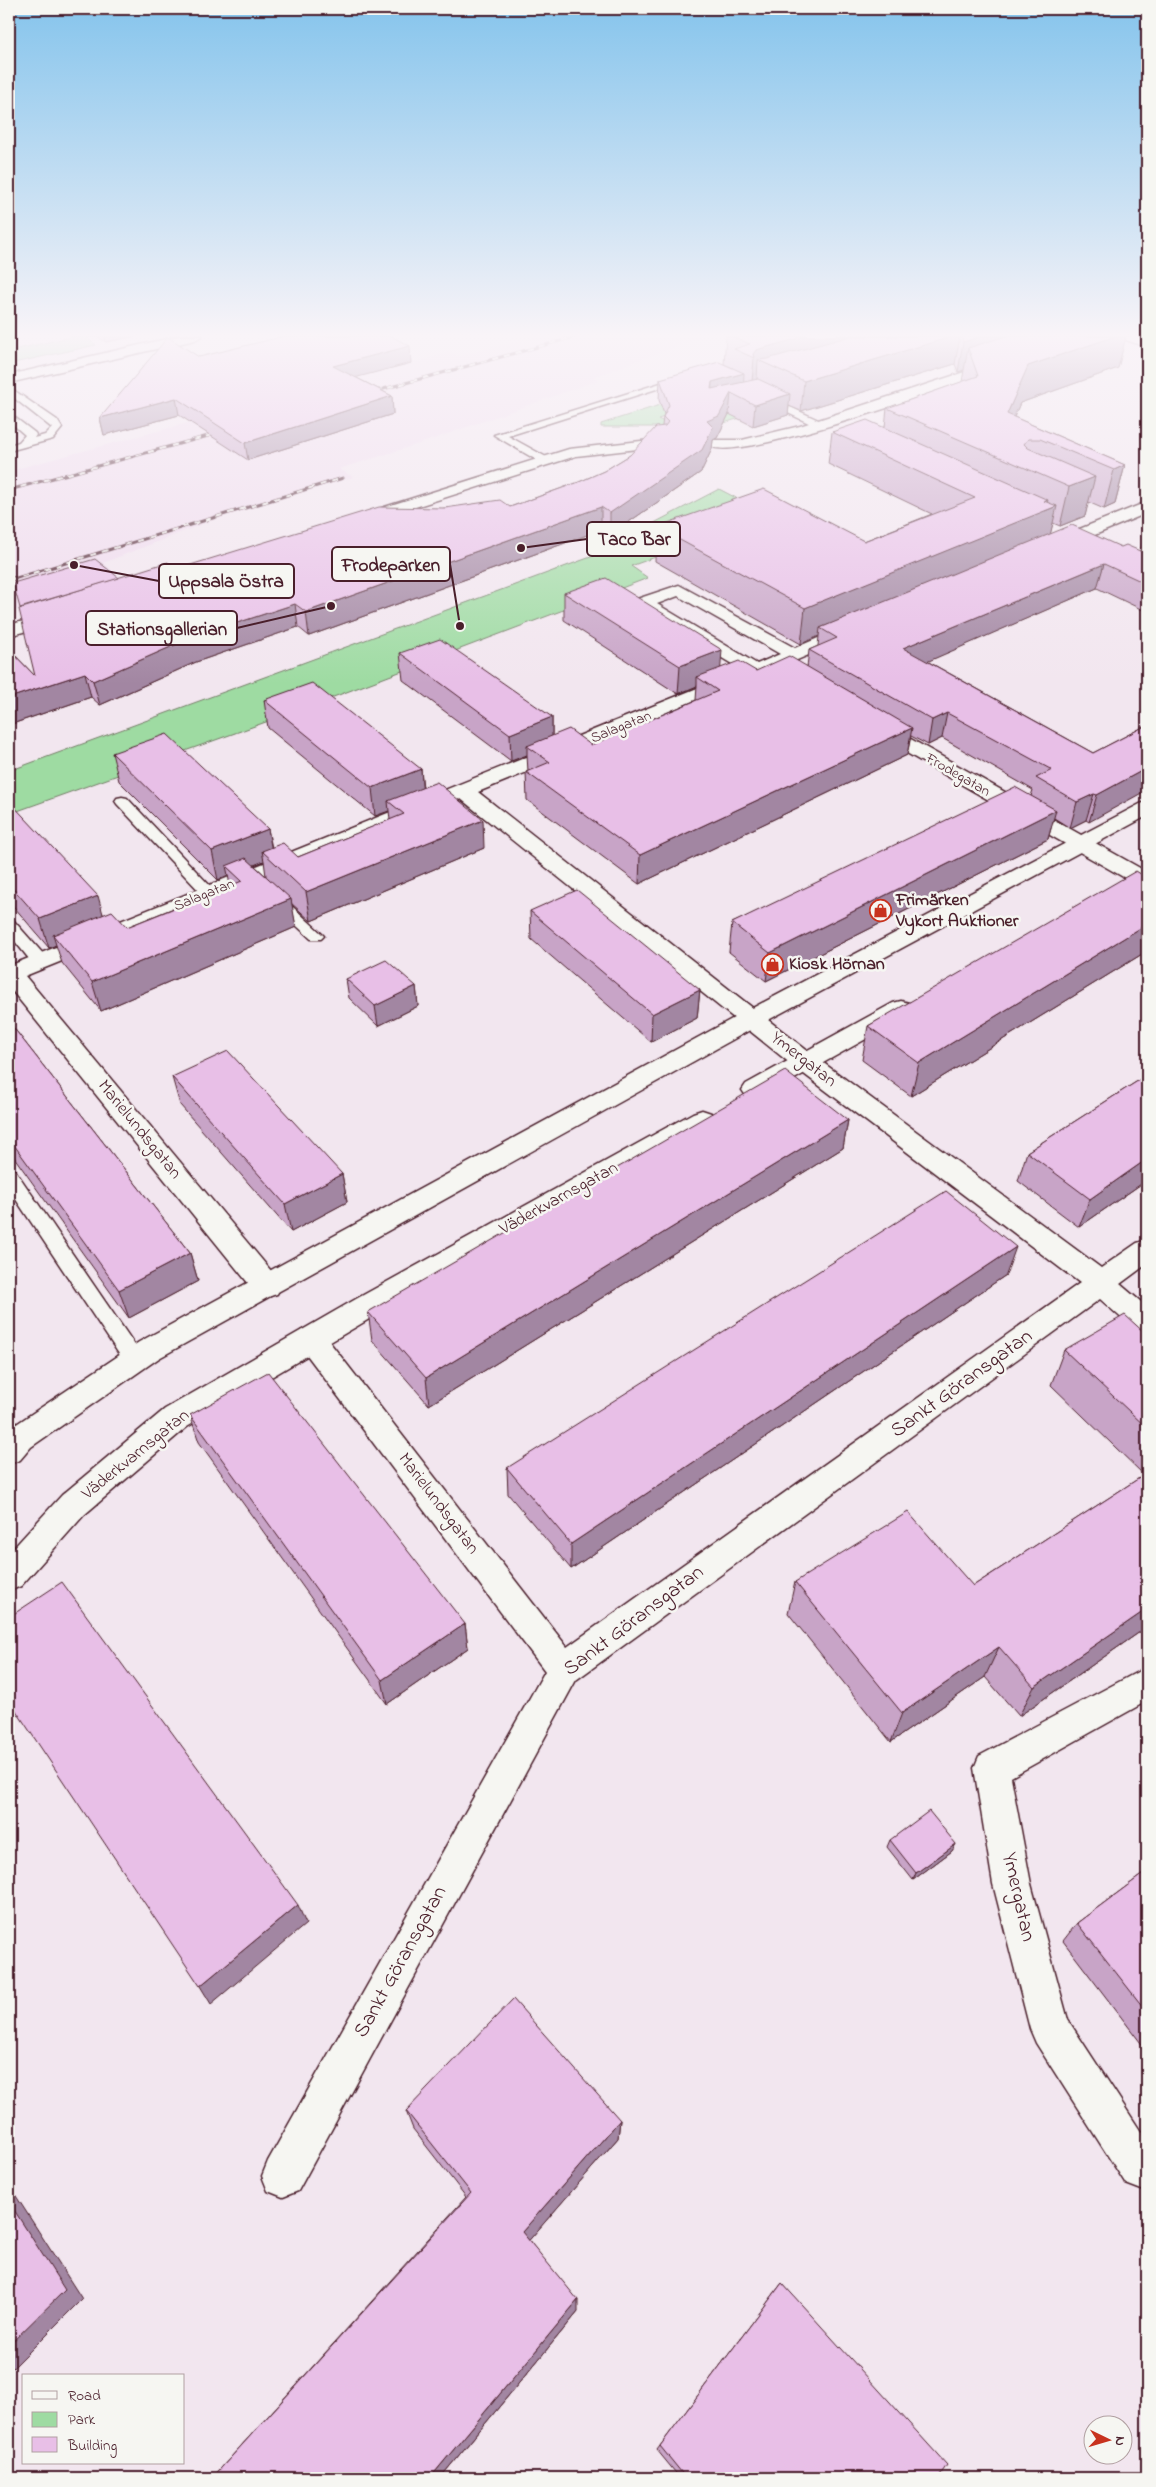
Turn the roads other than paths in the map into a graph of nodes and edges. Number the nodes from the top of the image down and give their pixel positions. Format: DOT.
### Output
graph roads {
  1 [pos="530,452"];
  2 [pos="580,452"];
  3 [pos="544,460"];
  4 [pos="1147,507"];
  5 [pos="1098,514"];
  6 [pos="1115,521"];
  7 [pos="343,525"];
  8 [pos="1036,553"];
  9 [pos="73,611"];
  10 [pos="865,624"];
  11 [pos="9,631"];
  12 [pos="793,654"];
  13 [pos="771,670"];
  14 [pos="862,720"];
  15 [pos="463,790"];
  16 [pos="122,801"];
  17 [pos="1147,808"];
  18 [pos="1079,845"];
  19 [pos="252,876"];
  20 [pos="1145,878"];
  21 [pos="1116,892"];
  22 [pos="209,893"];
  23 [pos="9,924"];
  24 [pos="316,936"];
  25 [pos="40,960"];
  26 [pos="10,974"];
  27 [pos="926,996"];
  28 [pos="751,1019"];
  29 [pos="805,1062"];
  30 [pos="9,1176"];
  31 [pos="1147,1250"];
  32 [pos="1102,1284"];
  33 [pos="267,1286"];
  34 [pos="1147,1324"];
  35 [pos="311,1339"];
  36 [pos="134,1360"];
  37 [pos="9,1451"];
  38 [pos="9,1576"];
  39 [pos="564,1669"];
  40 [pos="1147,1683"];
  41 [pos="1147,2171"];
  42 [pos="283,2176"];
  1 -- 3 [label="lane"];
  2 -- 3 [label="street"];
  3 -- 7 [label="street"];
  4 -- 6 [label="street"];
  5 -- 6 [label="street"];
  6 -- 8 [label="street"];
  9 -- 11 [label="street"];
  10 -- 12 [label="street, Salagatan"];
  12 -- 13 [label="street, Salagatan"];
  12 -- 13 [label="street"];
  13 -- 15 [label="street, Salagatan"];
  14 -- 18 [label="street, Frodegatan"];
  15 -- 19 [label="street, Salagatan"];
  15 -- 28 [label="street, Ymergatan"];
  16 -- 22 [label="lane"];
  17 -- 18 [label="street"];
  18 -- 20 [label="street, Frodegatan"];
  18 -- 28 [label="street"];
  19 -- 22 [label="street, Salagatan"];
  19 -- 24 [label="lane"];
  20 -- 21 [label="street"];
  22 -- 25 [label="street, Salagatan"];
  23 -- 25 [label="lane"];
  25 -- 26 [label="street, Salagatan"];
  26 -- 33 [label="street, Marielundsgatan"];
  27 -- 29 [label="street, Väderkvarnsgatan"];
  28 -- 29 [label="street, Ymergatan"];
  28 -- 33 [label="street"];
  29 -- 32 [label="street, Ymergatan"];
  29 -- 35 [label="street, Väderkvarnsgatan"];
  30 -- 36 [label="lane"];
  31 -- 32 [label="street, Sankt Göransgatan"];
  32 -- 34 [label="street, Ymergatan"];
  32 -- 39 [label="street, Sankt Göransgatan"];
  33 -- 36 [label="street"];
  35 -- 38 [label="street, Väderkvarnsgatan"];
  35 -- 39 [label="street, Marielundsgatan"];
  36 -- 37 [label="street"];
  39 -- 42 [label="street, Sankt Göransgatan"];
  40 -- 41 [label="street, Ymergatan"];
}
